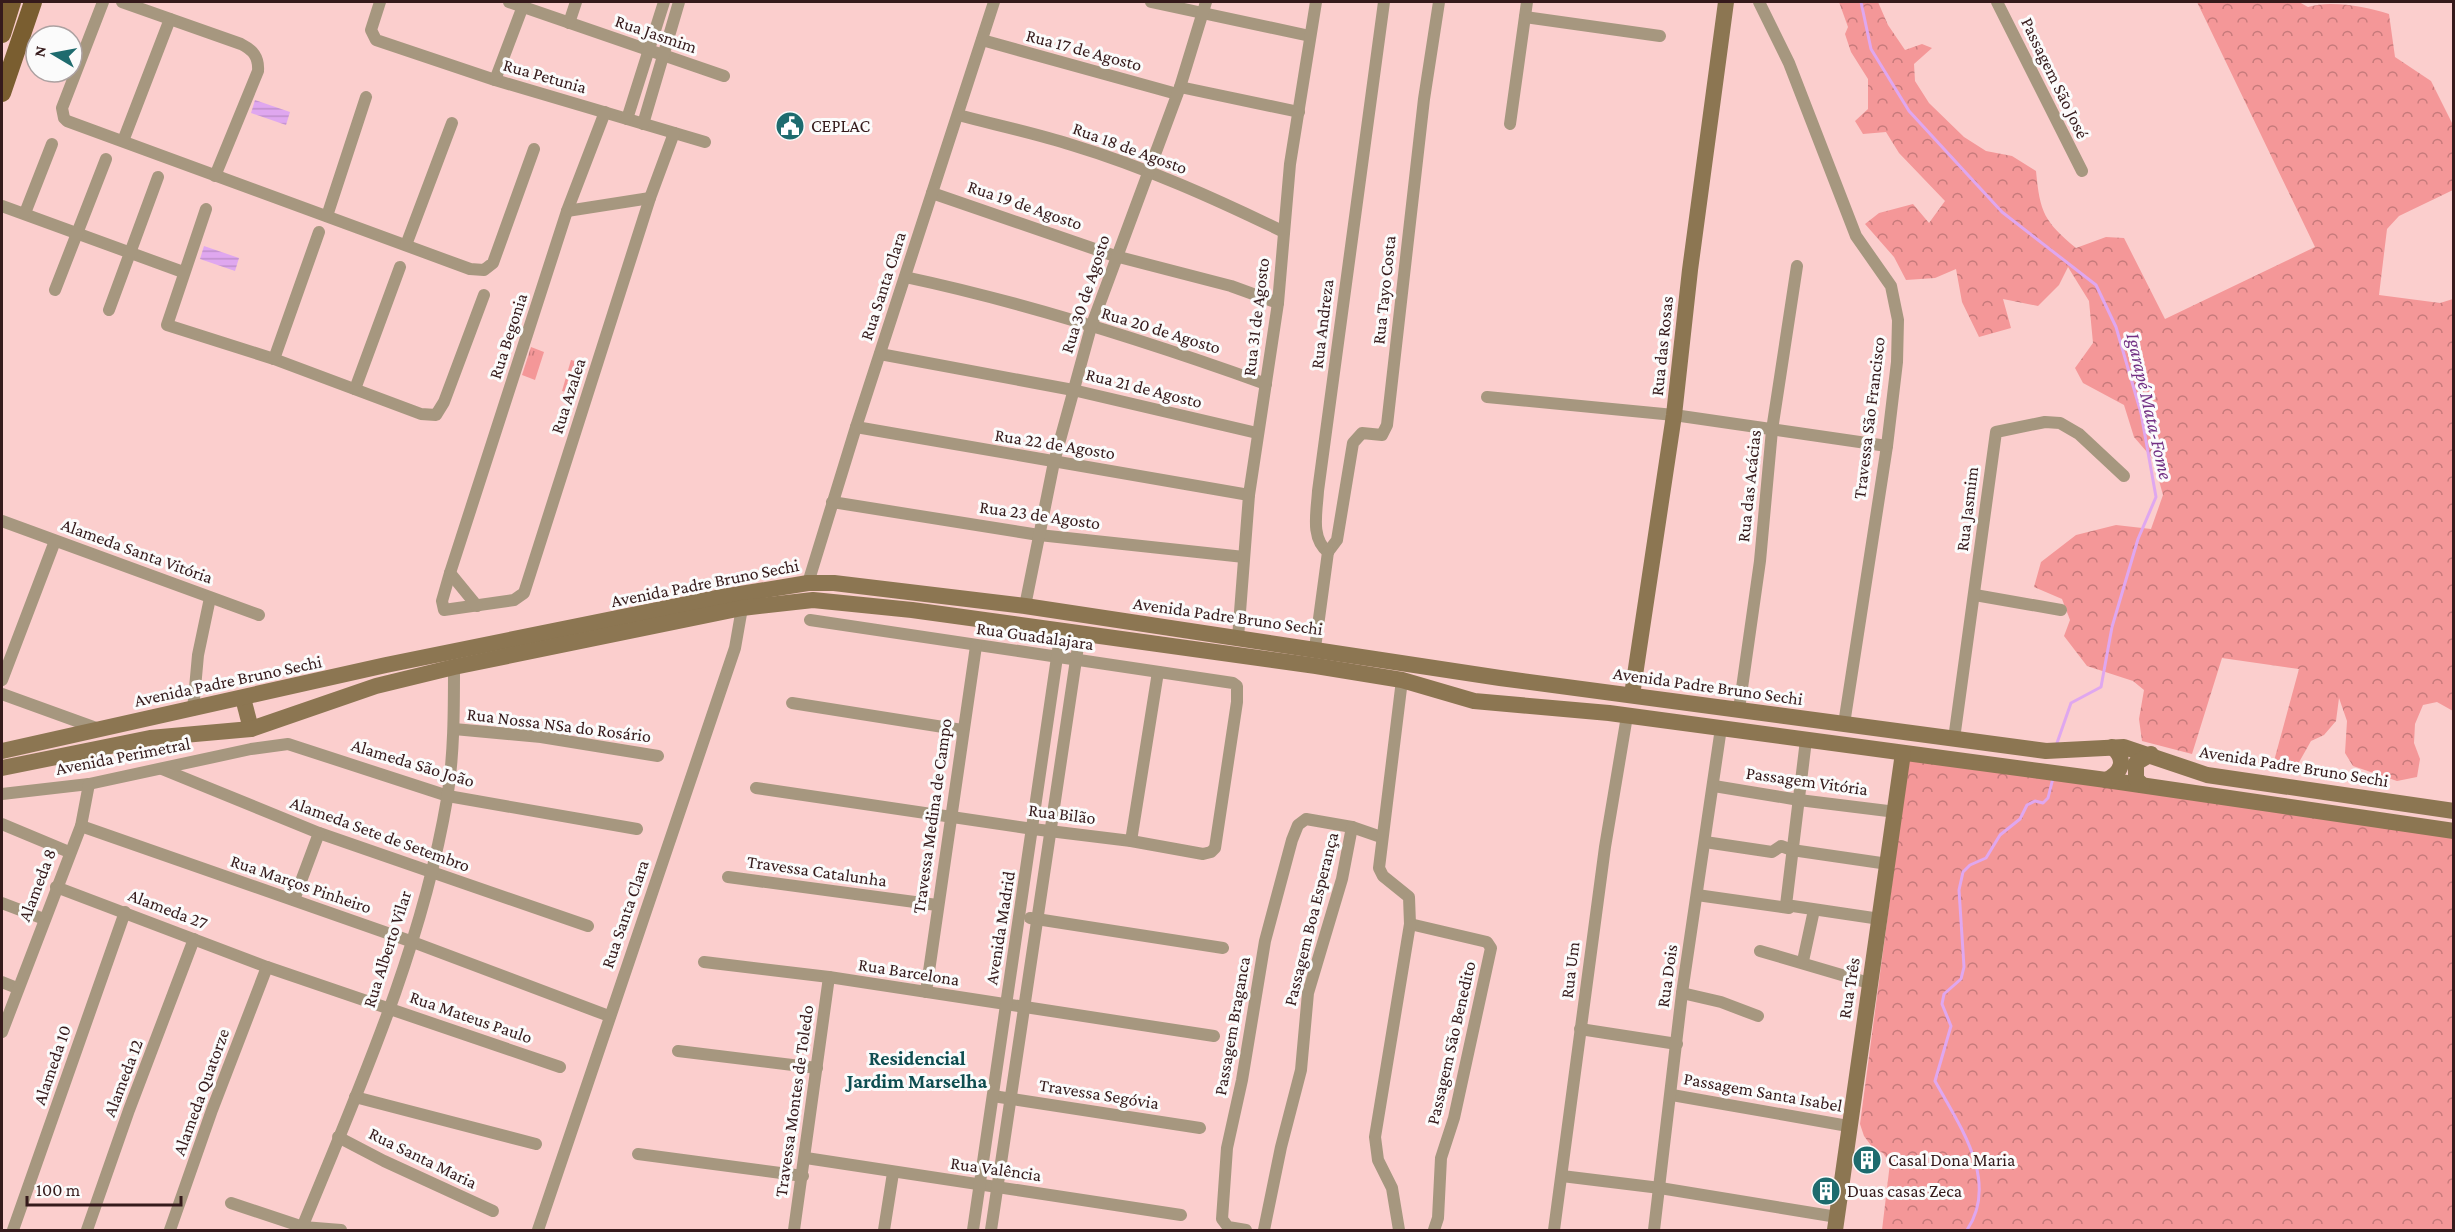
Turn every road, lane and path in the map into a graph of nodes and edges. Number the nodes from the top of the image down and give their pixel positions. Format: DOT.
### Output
graph roads {
  1 [pos="12,2"];
  2 [pos="33,2"];
  3 [pos="103,2"];
  4 [pos="122,2"];
  5 [pos="381,2"];
  6 [pos="509,2"];
  7 [pos="576,2"];
  8 [pos="664,2"];
  9 [pos="679,2"];
  10 [pos="994,2"];
  11 [pos="1150,2"];
  12 [pos="1316,2"];
  13 [pos="1384,2"];
  14 [pos="1439,2"];
  15 [pos="1527,2"];
  16 [pos="1726,2"];
  17 [pos="1759,2"];
  18 [pos="1997,2"];
  19 [pos="523,6"];
  20 [pos="1204,7"];
  21 [pos="1525,17"];
  22 [pos="170,19"];
  23 [pos="569,23"];
  24 [pos="2,34"];
  25 [pos="1310,36"];
  26 [pos="1660,36"];
  27 [pos="982,40"];
  28 [pos="648,51"];
  29 [pos="662,55"];
  30 [pos="724,76"];
  31 [pos="495,80"];
  32 [pos="1179,91"];
  33 [pos="2,93"];
  34 [pos="366,97"];
  35 [pos="605,112"];
  36 [pos="1299,112"];
  37 [pos="958,114"];
  38 [pos="627,119"];
  39 [pos="452,123"];
  40 [pos="643,124"];
  41 [pos="1510,124"];
  42 [pos="674,134"];
  43 [pos="123,141"];
  44 [pos="705,142"];
  45 [pos="52,144"];
  46 [pos="534,149"];
  47 [pos="106,159"];
  48 [pos="2082,171"];
  49 [pos="1147,172"];
  50 [pos="215,176"];
  51 [pos="158,177"];
  52 [pos="932,193"];
  53 [pos="650,198"];
  54 [pos="2,206"];
  55 [pos="206,209"];
  56 [pos="567,212"];
  57 [pos="26,213"];
  58 [pos="327,216"];
  59 [pos="319,232"];
  60 [pos="1284,232"];
  61 [pos="79,233"];
  62 [pos="406,245"];
  63 [pos="130,252"];
  64 [pos="1116,256"];
  65 [pos="1797,266"];
  66 [pos="400,267"];
  67 [pos="183,272"];
  68 [pos="905,277"];
  69 [pos="55,290"];
  70 [pos="484,295"];
  71 [pos="1278,303"];
  72 [pos="109,310"];
  73 [pos="1091,327"];
  74 [pos="880,354"];
  75 [pos="274,359"];
  76 [pos="1266,384"];
  77 [pos="355,389"];
  78 [pos="1073,390"];
  79 [pos="1487,397"];
  80 [pos="1674,414"];
  81 [pos="856,427"];
  82 [pos="1772,430"];
  83 [pos="1257,433"];
  84 [pos="1887,446"];
  85 [pos="1054,462"];
  86 [pos="2124,476"];
  87 [pos="1249,495"];
  88 [pos="832,502"];
  89 [pos="2,521"];
  90 [pos="1040,534"];
  91 [pos="55,541"];
  92 [pos="1328,552"];
  93 [pos="1244,557"];
  94 [pos="450,573"];
  95 [pos="808,583"];
  96 [pos="1975,595"];
  97 [pos="210,598"];
  98 [pos="477,606"];
  99 [pos="1025,606"];
  100 [pos="742,608"];
  101 [pos="2061,610"];
  102 [pos="447,611"];
  103 [pos="259,615"];
  104 [pos="810,620"];
  105 [pos="1061,630"];
  106 [pos="1080,633"];
  107 [pos="1238,638"];
  108 [pos="976,646"];
  109 [pos="1315,648"];
  110 [pos="1057,657"];
  111 [pos="1076,660"];
  112 [pos="454,667"];
  113 [pos="1158,672"];
  114 [pos="1472,672"];
  115 [pos="1500,678"];
  116 [pos="2,680"];
  117 [pos="1402,680"];
  118 [pos="2,694"];
  119 [pos="1632,695"];
  120 [pos="243,698"];
  121 [pos="1464,698"];
  122 [pos="1237,702"];
  123 [pos="792,703"];
  124 [pos="1490,703"];
  125 [pos="1739,709"];
  126 [pos="193,710"];
  127 [pos="1627,716"];
  128 [pos="1844,724"];
  129 [pos="96,728"];
  130 [pos="1721,728"];
  131 [pos="251,729"];
  132 [pos="454,729"];
  133 [pos="962,730"];
  134 [pos="1954,739"];
  135 [pos="1806,740"];
  136 [pos="2112,747"];
  137 [pos="251,749"];
  138 [pos="2,751"];
  139 [pos="1903,753"];
  140 [pos="2151,754"];
  141 [pos="658,756"];
  142 [pos="2,768"];
  143 [pos="162,769"];
  144 [pos="2106,780"];
  145 [pos="89,784"];
  146 [pos="2142,785"];
  147 [pos="1714,786"];
  148 [pos="756,788"];
  149 [pos="2,794"];
  150 [pos="448,796"];
  151 [pos="1799,800"];
  152 [pos="2454,811"];
  153 [pos="1896,812"];
  154 [pos="951,815"];
  155 [pos="2,824"];
  156 [pos="81,826"];
  157 [pos="1352,827"];
  158 [pos="637,829"];
  159 [pos="1033,829"];
  160 [pos="1049,831"];
  161 [pos="2454,831"];
  162 [pos="319,833"];
  163 [pos="1381,837"];
  164 [pos="1131,841"];
  165 [pos="1705,842"];
  166 [pos="1792,850"];
  167 [pos="69,852"];
  168 [pos="1888,864"];
  169 [pos="430,872"];
  170 [pos="728,877"];
  171 [pos="56,887"];
  172 [pos="1697,895"];
  173 [pos="294,900"];
  174 [pos="2,903"];
  175 [pos="937,905"];
  176 [pos="1789,908"];
  177 [pos="1814,910"];
  178 [pos="125,912"];
  179 [pos="1020,917"];
  180 [pos="44,919"];
  181 [pos="1037,919"];
  182 [pos="1880,919"];
  183 [pos="1410,924"];
  184 [pos="588,926"];
  185 [pos="194,939"];
  186 [pos="410,941"];
  187 [pos="1223,948"];
  188 [pos="1760,951"];
  189 [pos="1803,961"];
  190 [pos="704,962"];
  191 [pos="267,967"];
  192 [pos="829,977"];
  193 [pos="2,982"];
  194 [pos="1869,983"];
  195 [pos="17,988"];
  196 [pos="926,992"];
  197 [pos="1682,993"];
  198 [pos="1006,1006"];
  199 [pos="388,1007"];
  200 [pos="1024,1008"];
  201 [pos="609,1016"];
  202 [pos="1758,1016"];
  203 [pos="1581,1029"];
  204 [pos="2,1032"];
  205 [pos="1214,1036"];
  206 [pos="1677,1044"];
  207 [pos="678,1051"];
  208 [pos="560,1067"];
  209 [pos="817,1068"];
  210 [pos="1672,1095"];
  211 [pos="993,1096"];
  212 [pos="355,1098"];
  213 [pos="1011,1098"];
  214 [pos="1848,1126"];
  215 [pos="1200,1128"];
  216 [pos="339,1137"];
  217 [pos="536,1144"];
  218 [pos="638,1154"];
  219 [pos="806,1158"];
  220 [pos="893,1173"];
  221 [pos="803,1176"];
  222 [pos="1562,1176"];
  223 [pos="980,1185"];
  224 [pos="998,1186"];
  225 [pos="1660,1188"];
  226 [pos="231,1203"];
  227 [pos="493,1211"];
  228 [pos="1181,1215"];
  229 [pos="1836,1224"];
  230 [pos="302,1229"];
  231 [pos="13,1230"];
  232 [pos="87,1230"];
  233 [pos="170,1230"];
  234 [pos="341,1230"];
  235 [pos="538,1230"];
  236 [pos="794,1230"];
  237 [pos="884,1230"];
  238 [pos="973,1230"];
  239 [pos="991,1230"];
  240 [pos="1246,1230"];
  241 [pos="1264,1230"];
  242 [pos="1399,1230"];
  243 [pos="1434,1230"];
  244 [pos="1554,1230"];
  245 [pos="1654,1230"];
  1 -- 24 [label="main road"];
  2 -- 33 [label="main road"];
  3 -- 43 [label="street"];
  4 -- 22 [label="street"];
  5 -- 31 [label="street, Rua Petunia"];
  6 -- 19 [label="street, Rua Jasmim"];
  7 -- 23 [label="street"];
  8 -- 28 [label="street"];
  9 -- 29 [label="street"];
  10 -- 27 [label="street, Rua Santa Clara"];
  11 -- 20 [label="street"];
  12 -- 25 [label="street, Rua 31 de Agosto"];
  13 -- 92 [label="street, Rua Andreza"];
  14 -- 92 [label="street, Rua Tayo Costa"];
  15 -- 21 [label="street"];
  16 -- 80 [label="main road, Rua das Rosas"];
  17 -- 84 [label="street, Travessa São Francisco"];
  18 -- 48 [label="street, Passagem São José"];
  19 -- 23 [label="street, Rua Jasmim"];
  19 -- 31 [label="street"];
  20 -- 25 [label="street"];
  20 -- 32 [label="street, Rua 30 de Agosto"];
  21 -- 26 [label="street"];
  21 -- 41 [label="street"];
  22 -- 43 [label="street"];
  22 -- 50 [label="street"];
  23 -- 28 [label="street, Rua Jasmim"];
  25 -- 36 [label="street, Rua 31 de Agosto"];
  27 -- 32 [label="street, Rua 17 de Agosto"];
  27 -- 37 [label="street, Rua Santa Clara"];
  28 -- 29 [label="street, Rua Jasmim"];
  28 -- 38 [label="street"];
  29 -- 30 [label="street, Rua Jasmim"];
  29 -- 40 [label="street"];
  31 -- 35 [label="street, Rua Petunia"];
  32 -- 36 [label="street, Rua 17 de Agosto"];
  32 -- 49 [label="street, Rua 30 de Agosto"];
  34 -- 58 [label="street"];
  35 -- 38 [label="street, Rua Petunia"];
  35 -- 56 [label="street, Rua Begonia"];
  36 -- 60 [label="street, Rua 31 de Agosto"];
  37 -- 49 [label="street, Rua 18 de Agosto"];
  37 -- 52 [label="street, Rua Santa Clara"];
  38 -- 40 [label="street, Rua Petunia"];
  39 -- 62 [label="street"];
  40 -- 42 [label="street, Rua Petunia"];
  42 -- 44 [label="street, Rua Petunia"];
  42 -- 53 [label="street, Rua Azalea"];
  43 -- 50 [label="street"];
  45 -- 57 [label="street"];
  46 -- 62 [label="street"];
  47 -- 61 [label="street"];
  49 -- 60 [label="street, Rua 18 de Agosto"];
  49 -- 64 [label="street, Rua 30 de Agosto"];
  50 -- 58 [label="street"];
  51 -- 63 [label="street"];
  52 -- 64 [label="street, Rua 19 de Agosto"];
  52 -- 68 [label="street, Rua Santa Clara"];
  53 -- 56 [label="street"];
  53 -- 98 [label="street, Rua Azalea"];
  54 -- 57 [label="street"];
  55 -- 67 [label="street"];
  56 -- 94 [label="street, Rua Begonia"];
  57 -- 61 [label="street"];
  58 -- 62 [label="street"];
  59 -- 75 [label="street"];
  60 -- 71 [label="street, Rua 31 de Agosto"];
  61 -- 63 [label="street"];
  61 -- 69 [label="street"];
  63 -- 67 [label="street"];
  63 -- 72 [label="street"];
  64 -- 71 [label="street, Rua 19 de Agosto"];
  64 -- 73 [label="street, Rua 30 de Agosto"];
  65 -- 82 [label="street, Rua das Acácias"];
  66 -- 77 [label="street"];
  67 -- 75 [label="street"];
  68 -- 73 [label="street, Rua 20 de Agosto"];
  68 -- 74 [label="street, Rua Santa Clara"];
  70 -- 77 [label="street"];
  71 -- 76 [label="street, Rua 31 de Agosto"];
  73 -- 76 [label="street, Rua 20 de Agosto"];
  73 -- 78 [label="street, Rua 30 de Agosto"];
  74 -- 78 [label="street, Rua 21 de Agosto"];
  74 -- 81 [label="street, Rua Santa Clara"];
  75 -- 77 [label="street"];
  76 -- 83 [label="street, Rua 31 de Agosto"];
  78 -- 83 [label="street, Rua 21 de Agosto"];
  78 -- 85 [label="street, Rua 30 de Agosto"];
  79 -- 80 [label="street"];
  80 -- 82 [label="street"];
  80 -- 119 [label="main road, Rua das Rosas"];
  81 -- 85 [label="street, Rua 22 de Agosto"];
  81 -- 88 [label="street, Rua Santa Clara"];
  82 -- 84 [label="street"];
  82 -- 125 [label="street, Rua das Acácias"];
  83 -- 87 [label="street, Rua 31 de Agosto"];
  84 -- 128 [label="street, Travessa São Francisco"];
  85 -- 87 [label="street, Rua 22 de Agosto"];
  85 -- 90 [label="street, Rua 30 de Agosto"];
  86 -- 96 [label="street, Rua Jasmim"];
  87 -- 93 [label="street, Rua 31 de Agosto"];
  88 -- 90 [label="street, Rua 23 de Agosto"];
  88 -- 95 [label="street, Rua Santa Clara"];
  89 -- 91 [label="street, Alameda Santa Vitória"];
  90 -- 93 [label="street, Rua 23 de Agosto"];
  90 -- 99 [label="street, Rua 30 de Agosto"];
  91 -- 97 [label="street, Alameda Santa Vitória"];
  91 -- 116 [label="street"];
  92 -- 109 [label="street"];
  93 -- 107 [label="street, Rua 31 de Agosto"];
  94 -- 98 [label="street"];
  94 -- 102 [label="street, Rua Begonia"];
  95 -- 99 [label="main road, Avenida Padre Bruno Sechi"];
  95 -- 120 [label="main road, Avenida Padre Bruno Sechi"];
  96 -- 101 [label="street"];
  96 -- 134 [label="street, Rua Jasmim"];
  97 -- 103 [label="street, Alameda Santa Vitória"];
  97 -- 126 [label="street"];
  98 -- 102 [label="street, Rua Azalea"];
  99 -- 107 [label="main road, Avenida Padre Bruno Sechi"];
  100 -- 105 [label="main road, Avenida Padre Bruno Sechi"];
  100 -- 112 [label="main road, Avenida Padre Bruno Sechi"];
  100 -- 201 [label="street, Rua Santa Clara"];
  104 -- 108 [label="street, Rua Guadalajara"];
  105 -- 106 [label="main road, Avenida Padre Bruno Sechi"];
  105 -- 110 [label="street, Avenida Madrid"];
  106 -- 111 [label="street, Avenida Madrid"];
  106 -- 117 [label="main road, Avenida Padre Bruno Sechi"];
  107 -- 109 [label="main road, Avenida Padre Bruno Sechi"];
  108 -- 110 [label="street, Rua Guadalajara"];
  108 -- 133 [label="street, Travessa Medina de Campo"];
  109 -- 114 [label="main road, Avenida Padre Bruno Sechi"];
  110 -- 111 [label="street, Rua Guadalajara"];
  110 -- 159 [label="street, Avenida Madrid"];
  111 -- 113 [label="street, Rua Guadalajara"];
  111 -- 160 [label="street, Avenida Madrid"];
  112 -- 131 [label="main road, Avenida Padre Bruno Sechi"];
  112 -- 132 [label="street, Rua Alberto Vilar"];
  113 -- 122 [label="street, Rua Guadalajara"];
  113 -- 164 [label="street"];
  114 -- 115 [label="main road, Avenida Padre Bruno Sechi"];
  114 -- 121 [label="main road"];
  115 -- 119 [label="main road, Avenida Padre Bruno Sechi"];
  115 -- 124 [label="main road"];
  117 -- 121 [label="main road, Avenida Padre Bruno Sechi"];
  117 -- 163 [label="street"];
  118 -- 129 [label="street"];
  119 -- 125 [label="main road, Avenida Padre Bruno Sechi"];
  120 -- 126 [label="main road, Avenida Padre Bruno Sechi"];
  120 -- 131 [label="main road"];
  121 -- 124 [label="main road, Avenida Padre Bruno Sechi"];
  122 -- 164 [label="street, Rua Bilão"];
  123 -- 133 [label="street"];
  124 -- 127 [label="main road, Avenida Padre Bruno Sechi"];
  125 -- 128 [label="main road, Avenida Padre Bruno Sechi"];
  126 -- 129 [label="main road, Avenida Padre Bruno Sechi"];
  127 -- 130 [label="main road, Avenida Padre Bruno Sechi"];
  127 -- 203 [label="street, Rua Um"];
  128 -- 134 [label="main road, Avenida Padre Bruno Sechi"];
  129 -- 138 [label="main road, Avenida Padre Bruno Sechi"];
  130 -- 135 [label="main road, Avenida Padre Bruno Sechi"];
  130 -- 147 [label="street, Rua Dois"];
  131 -- 142 [label="main road, Avenida Padre Bruno Sechi"];
  132 -- 141 [label="street, Rua Nossa NSa do Rosário"];
  132 -- 150 [label="street, Rua Alberto Vilar"];
  133 -- 154 [label="street, Travessa Medina de Campo"];
  134 -- 136 [label="main road, Avenida Padre Bruno Sechi"];
  135 -- 139 [label="main road, Avenida Padre Bruno Sechi"];
  135 -- 151 [label="street"];
  136 -- 140 [label="main road, Avenida Padre Bruno Sechi"];
  136 -- 144 [label="main road"];
  137 -- 143 [label="street, Avenida Perimetral"];
  137 -- 150 [label="street, Alameda São João"];
  139 -- 144 [label="main road, Avenida Padre Bruno Sechi"];
  139 -- 153 [label="main road, Rua Três"];
  140 -- 146 [label="main road"];
  140 -- 152 [label="main road, Avenida Padre Bruno Sechi"];
  143 -- 145 [label="street, Avenida Perimetral"];
  143 -- 162 [label="street, Alameda Sete de Setembro"];
  144 -- 146 [label="main road, Avenida Padre Bruno Sechi"];
  145 -- 149 [label="street, Avenida Perimetral"];
  145 -- 156 [label="street, Alameda 8"];
  146 -- 161 [label="main road, Avenida Padre Bruno Sechi"];
  147 -- 151 [label="street, Passagem Vitória"];
  147 -- 165 [label="street, Rua Dois"];
  148 -- 154 [label="street, Rua Bilão"];
  150 -- 158 [label="street, Alameda São João"];
  150 -- 169 [label="street, Rua Alberto Vilar"];
  151 -- 153 [label="street, Passagem Vitória"];
  151 -- 166 [label="street"];
  153 -- 168 [label="main road, Rua Três"];
  154 -- 159 [label="street, Rua Bilão"];
  154 -- 175 [label="street, Travessa Medina de Campo"];
  155 -- 167 [label="street"];
  156 -- 167 [label="street, Alameda 8"];
  156 -- 173 [label="street, Rua Marços Pinheiro"];
  157 -- 163 [label="street"];
  157 -- 240 [label="street, Passagem Braganca"];
  157 -- 241 [label="street, Passagem Boa Esperança"];
  159 -- 160 [label="street, Rua Bilão"];
  159 -- 179 [label="street, Avenida Madrid"];
  160 -- 164 [label="street, Rua Bilão"];
  160 -- 181 [label="street, Avenida Madrid"];
  162 -- 169 [label="street, Alameda Sete de Setembro"];
  162 -- 173 [label="street"];
  163 -- 183 [label="street"];
  165 -- 166 [label="street"];
  165 -- 172 [label="street, Rua Dois"];
  166 -- 168 [label="street"];
  166 -- 176 [label="street"];
  167 -- 171 [label="street, Alameda 8"];
  168 -- 182 [label="main road, Rua Três"];
  169 -- 184 [label="street, Alameda Sete de Setembro"];
  169 -- 186 [label="street, Rua Alberto Vilar"];
  170 -- 175 [label="street, Travessa Catalunha"];
  171 -- 178 [label="street, Alameda 27"];
  171 -- 180 [label="street, Alameda 8"];
  172 -- 176 [label="street"];
  172 -- 197 [label="street, Rua Dois"];
  173 -- 186 [label="street, Rua Marços Pinheiro"];
  174 -- 180 [label="street"];
  175 -- 196 [label="street, Travessa Medina de Campo"];
  176 -- 177 [label="street"];
  177 -- 182 [label="street"];
  177 -- 189 [label="street"];
  178 -- 185 [label="street, Alameda 27"];
  178 -- 231 [label="street, Alameda 10"];
  179 -- 181 [label="street"];
  179 -- 198 [label="street, Avenida Madrid"];
  180 -- 195 [label="street, Alameda 8"];
  181 -- 187 [label="street"];
  181 -- 200 [label="street, Avenida Madrid"];
  182 -- 194 [label="main road, Rua Três"];
  183 -- 242 [label="street"];
  183 -- 243 [label="street, Passagem São Benedito"];
  185 -- 191 [label="street, Alameda 27"];
  185 -- 232 [label="street, Alameda 12"];
  186 -- 199 [label="street, Rua Alberto Vilar"];
  186 -- 201 [label="street, Rua Marços Pinheiro"];
  188 -- 189 [label="street"];
  189 -- 194 [label="street"];
  190 -- 192 [label="street, Rua Barcelona"];
  191 -- 199 [label="street, Rua Mateus Paulo"];
  191 -- 233 [label="street, Alameda Quatorze"];
  192 -- 196 [label="street, Rua Barcelona"];
  192 -- 209 [label="street, Travessa Montes de Toledo"];
  193 -- 195 [label="street"];
  194 -- 214 [label="main road, Rua Três"];
  195 -- 204 [label="street, Alameda 8"];
  196 -- 198 [label="street, Rua Barcelona"];
  197 -- 202 [label="street"];
  197 -- 206 [label="street, Rua Dois"];
  198 -- 200 [label="street, Rua Barcelona"];
  198 -- 211 [label="street, Avenida Madrid"];
  199 -- 208 [label="street, Rua Mateus Paulo"];
  199 -- 212 [label="street, Rua Alberto Vilar"];
  200 -- 205 [label="street, Rua Barcelona"];
  200 -- 213 [label="street, Avenida Madrid"];
  201 -- 235 [label="street, Rua Santa Clara"];
  203 -- 206 [label="street"];
  203 -- 222 [label="street, Rua Um"];
  206 -- 210 [label="street, Rua Dois"];
  207 -- 209 [label="street"];
  209 -- 219 [label="street, Travessa Montes de Toledo"];
  210 -- 214 [label="street, Passagem Santa Isabel"];
  210 -- 225 [label="street, Rua Dois"];
  211 -- 213 [label="street, Travessa Segóvia"];
  211 -- 223 [label="street, Avenida Madrid"];
  212 -- 216 [label="street, Rua Alberto Vilar"];
  212 -- 217 [label="street"];
  213 -- 215 [label="street, Travessa Segóvia"];
  213 -- 224 [label="street, Avenida Madrid"];
  214 -- 229 [label="main road, Rua Três"];
  216 -- 227 [label="street, Rua Santa Maria"];
  216 -- 230 [label="street, Rua Alberto Vilar"];
  218 -- 221 [label="street"];
  219 -- 220 [label="street, Rua Valência"];
  219 -- 221 [label="street, Travessa Montes de Toledo"];
  220 -- 223 [label="street, Rua Valência"];
  220 -- 237 [label="street"];
  221 -- 236 [label="street, Travessa Montes de Toledo"];
  222 -- 225 [label="street"];
  222 -- 244 [label="street, Rua Um"];
  223 -- 224 [label="street, Rua Valência"];
  223 -- 238 [label="street, Avenida Madrid"];
  224 -- 228 [label="street, Rua Valência"];
  224 -- 239 [label="street, Avenida Madrid"];
  225 -- 229 [label="street"];
  225 -- 245 [label="street, Rua Dois"];
  226 -- 230 [label="street"];
  230 -- 234 [label="street"];
}
